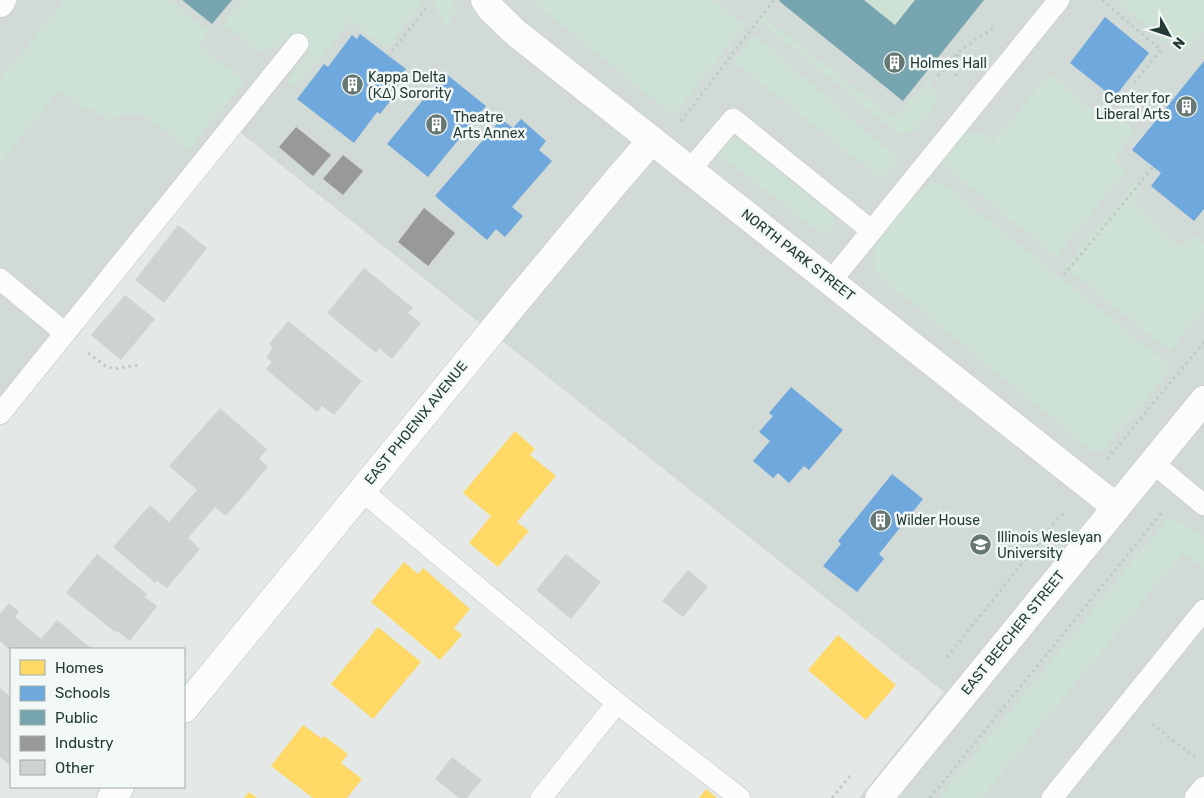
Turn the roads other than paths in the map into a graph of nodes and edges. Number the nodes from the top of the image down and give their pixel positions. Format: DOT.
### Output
graph roads {
  1 [pos="485,0"];
  2 [pos="1059,0"];
  3 [pos="298,44"];
  4 [pos="657,144"];
  5 [pos="690,170"];
  6 [pos="872,231"];
  7 [pos="0,278"];
  8 [pos="831,281"];
  9 [pos="65,333"];
  10 [pos="1204,400"];
  11 [pos="0,414"];
  12 [pos="1152,462"];
  13 [pos="362,490"];
  14 [pos="1204,505"];
  15 [pos="1116,507"];
  16 [pos="1204,610"];
  17 [pos="617,703"];
  18 [pos="185,708"];
  19 [pos="1204,787"];
  20 [pos="119,788"];
  21 [pos="111,798"];
  22 [pos="540,798"];
  23 [pos="740,798"];
  24 [pos="880,798"];
  25 [pos="1052,798"];
  26 [pos="1195,798"];
  1 -- 4 [label="street, NORTH PARK STREET"];
  2 -- 6 [label="lane"];
  3 -- 9 [label="lane"];
  4 -- 5 [label="street, NORTH PARK STREET"];
  4 -- 13 [label="street, EAST PHOENIX AVENUE"];
  5 -- 6 [label="lane"];
  5 -- 8 [label="street, NORTH PARK STREET"];
  6 -- 8 [label="lane"];
  7 -- 9 [label="lane"];
  8 -- 15 [label="street, NORTH PARK STREET"];
  9 -- 11 [label="lane"];
  10 -- 12 [label="street, EAST BEECHER STREET"];
  12 -- 14 [label="lane"];
  12 -- 15 [label="street, EAST BEECHER STREET"];
  13 -- 17 [label="lane"];
  13 -- 18 [label="street, EAST PHOENIX AVENUE"];
  15 -- 24 [label="street, EAST BEECHER STREET"];
  16 -- 25 [label="lane"];
  17 -- 22 [label="lane"];
  17 -- 23 [label="lane"];
  19 -- 26 [label="lane"];
  20 -- 21 [label="street"];
}
